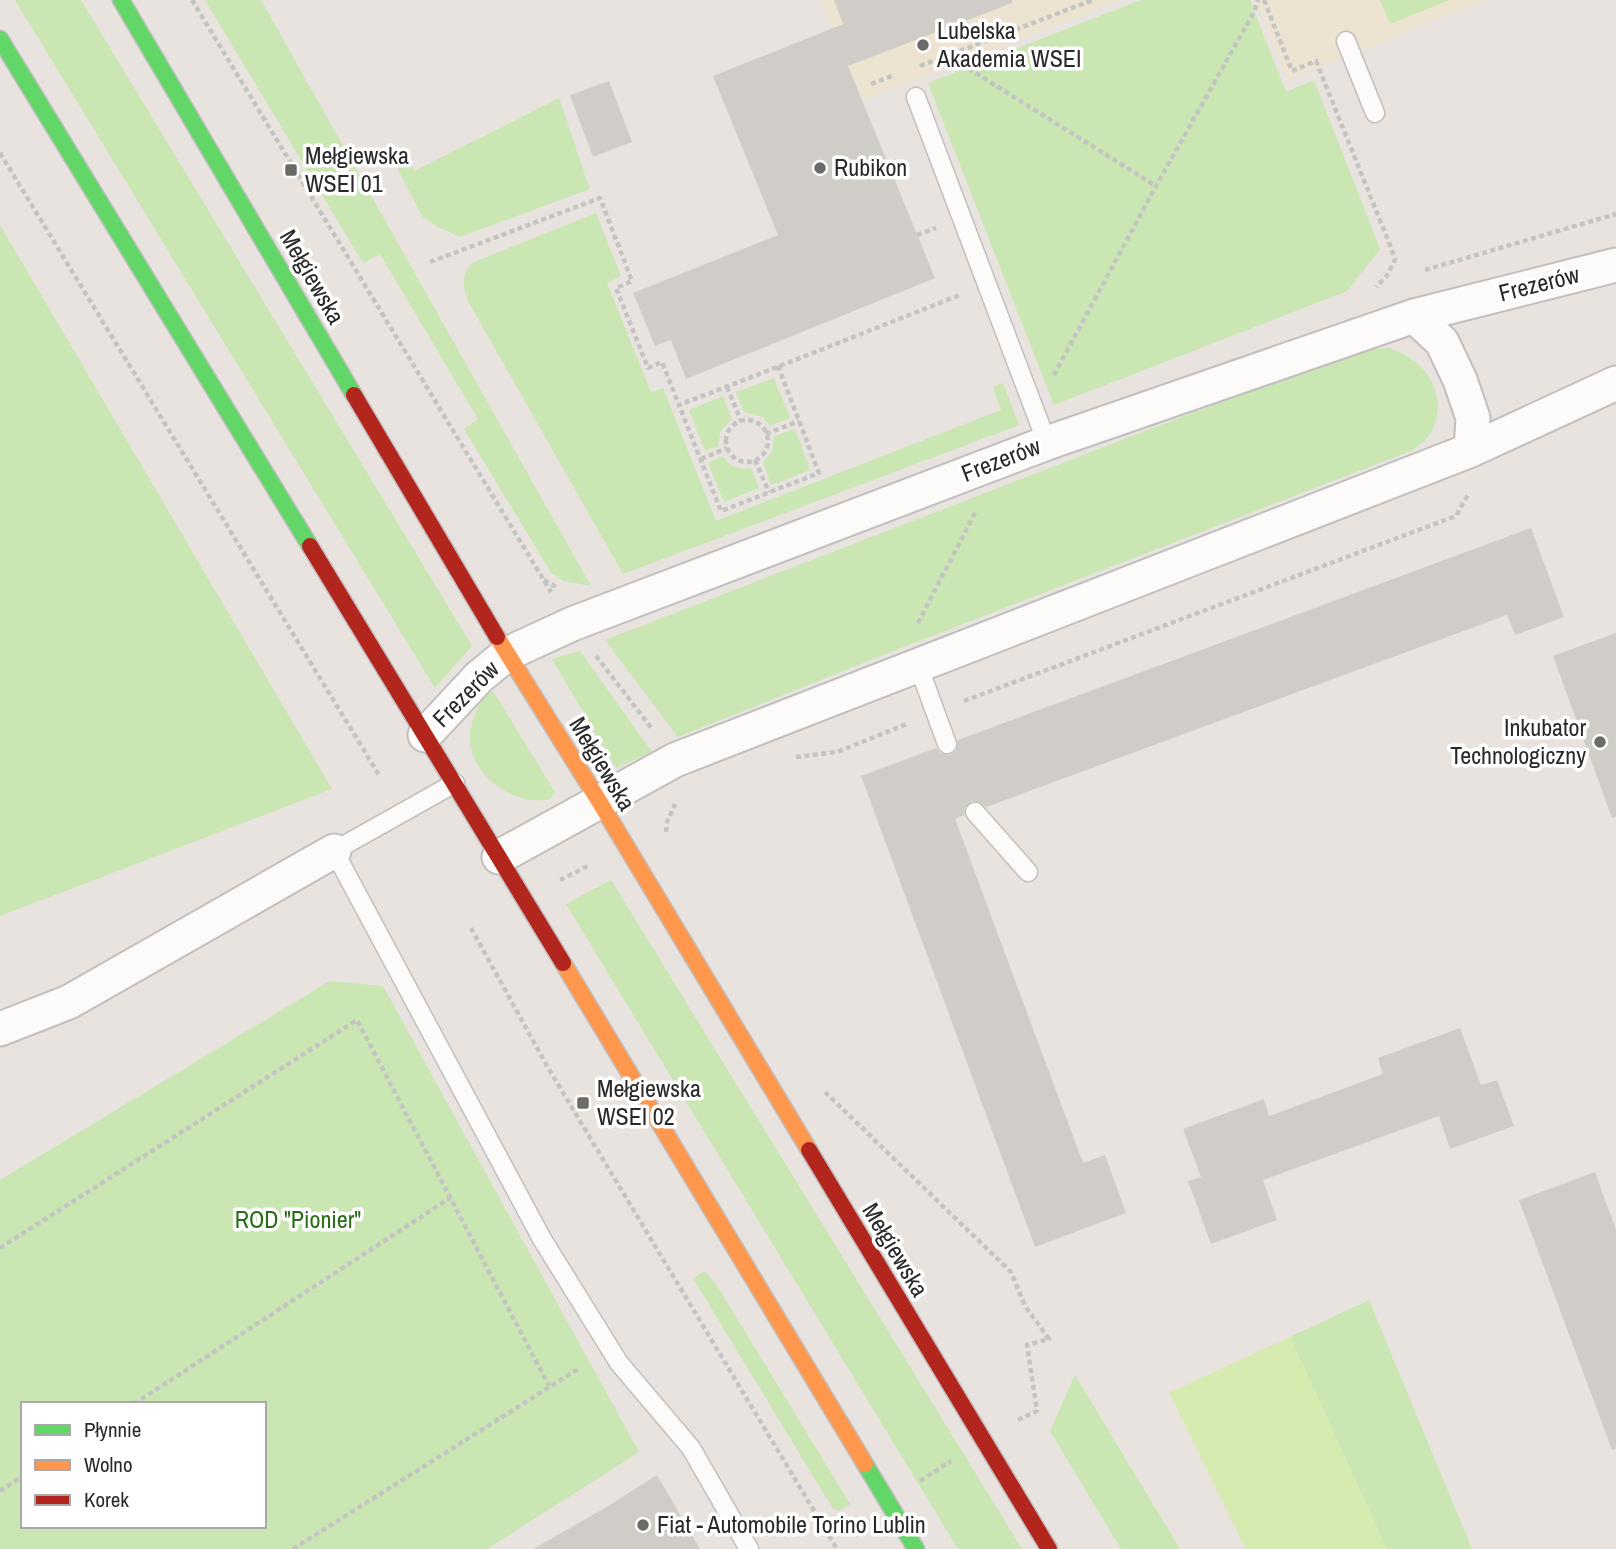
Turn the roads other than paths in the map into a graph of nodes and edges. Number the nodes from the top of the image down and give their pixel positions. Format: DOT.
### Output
graph roads {
  1 [pos="132,9"];
  2 [pos="0,39"];
  3 [pos="1346,40"];
  4 [pos="916,97"];
  5 [pos="1376,113"];
  6 [pos="1616,265"];
  7 [pos="1414,316"];
  8 [pos="1616,383"];
  9 [pos="1047,443"];
  10 [pos="1471,450"];
  11 [pos="915,649"];
  12 [pos="507,654"];
  13 [pos="425,735"];
  14 [pos="947,744"];
  15 [pos="455,783"];
  16 [pos="599,801"];
  17 [pos="975,811"];
  18 [pos="334,850"];
  19 [pos="499,857"];
  20 [pos="1028,872"];
  21 [pos="0,1029"];
  22 [pos="749,1549"];
  23 [pos="916,1549"];
  24 [pos="1049,1549"];
  1 -- 12 [label="main road, Mełgiewska"];
  2 -- 13 [label="main road"];
  3 -- 5 [label="lane"];
  4 -- 9 [label="lane"];
  6 -- 7 [label="street, Frezerów"];
  7 -- 9 [label="street, Frezerów"];
  7 -- 10 [label="street"];
  8 -- 10 [label="street"];
  9 -- 12 [label="street, Frezerów"];
  10 -- 11 [label="street"];
  11 -- 14 [label="lane"];
  11 -- 16 [label="street"];
  12 -- 13 [label="street, Frezerów"];
  12 -- 16 [label="main road, Mełgiewska"];
  13 -- 15 [label="main road"];
  15 -- 18 [label="lane"];
  15 -- 19 [label="main road"];
  16 -- 19 [label="street"];
  16 -- 24 [label="main road, Mełgiewska"];
  17 -- 20 [label="lane"];
  18 -- 21 [label="street"];
  18 -- 22 [label="lane"];
  19 -- 23 [label="main road"];
}
